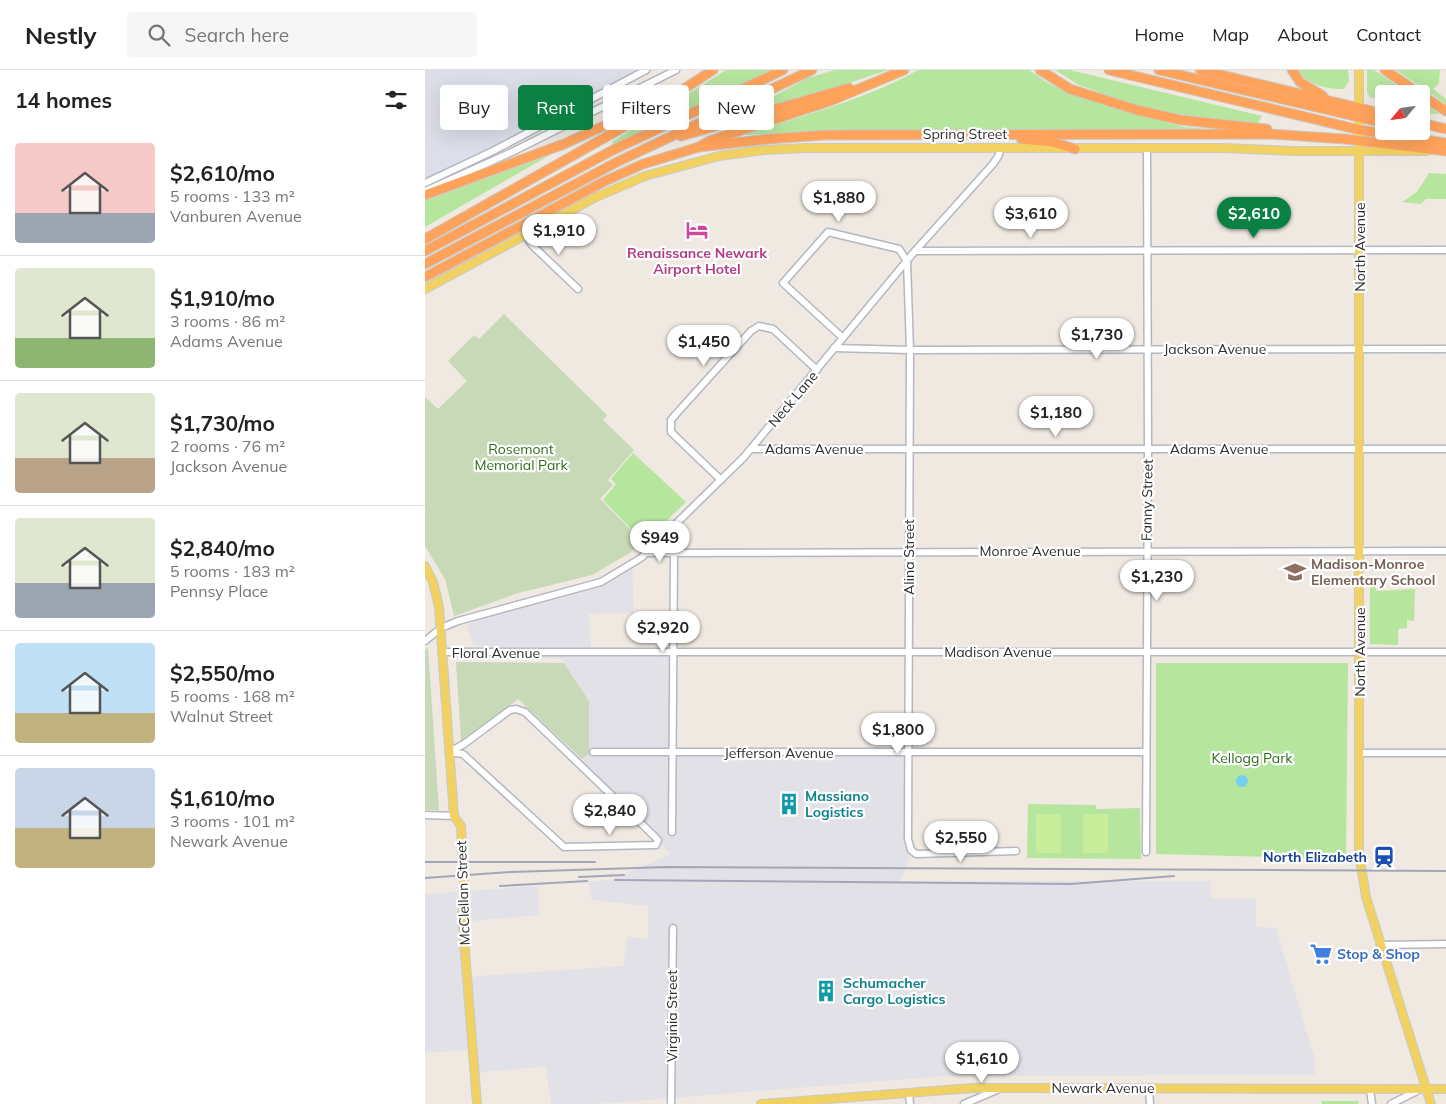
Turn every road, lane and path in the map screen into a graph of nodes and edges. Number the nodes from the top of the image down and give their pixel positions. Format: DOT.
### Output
graph roads {
  1 [pos="646,70"];
  2 [pos="676,70"];
  3 [pos="713,70"];
  4 [pos="783,70"];
  5 [pos="812,70"];
  6 [pos="904,70"];
  7 [pos="1040,70"];
  8 [pos="1109,70"];
  9 [pos="1159,70"];
  10 [pos="1200,70"];
  11 [pos="1292,70"];
  12 [pos="1359,70"];
  13 [pos="1385,70"];
  14 [pos="885,78"];
  15 [pos="689,85"];
  16 [pos="1408,85"];
  17 [pos="1430,100"];
  18 [pos="1334,102"];
  19 [pos="1359,108"];
  20 [pos="1446,111"];
  21 [pos="1375,112"];
  22 [pos="1360,118"];
  23 [pos="1375,121"];
  24 [pos="1430,125"];
  25 [pos="603,126"];
  26 [pos="1430,129"];
  27 [pos="1446,129"];
  28 [pos="615,130"];
  29 [pos="1360,130"];
  30 [pos="1009,135"];
  31 [pos="1314,136"];
  32 [pos="1360,140"];
  33 [pos="1446,143"];
  34 [pos="699,147"];
  35 [pos="1000,148"];
  36 [pos="1075,148"];
  37 [pos="1147,148"];
  38 [pos="1436,150"];
  39 [pos="1360,151"];
  40 [pos="1446,151"];
  41 [pos="637,152"];
  42 [pos="425,182"];
  43 [pos="425,191"];
  44 [pos="425,195"];
  45 [pos="525,235"];
  46 [pos="425,238"];
  47 [pos="1147,249"];
  48 [pos="1360,250"];
  49 [pos="1446,250"];
  50 [pos="425,251"];
  51 [pos="915,251"];
  52 [pos="907,261"];
  53 [pos="425,264"];
  54 [pos="425,277"];
  55 [pos="425,289"];
  56 [pos="578,289"];
  57 [pos="843,338"];
  58 [pos="834,348"];
  59 [pos="1360,349"];
  60 [pos="1446,349"];
  61 [pos="910,350"];
  62 [pos="1148,350"];
  63 [pos="817,370"];
  64 [pos="751,449"];
  65 [pos="910,449"];
  66 [pos="1148,449"];
  67 [pos="1360,449"];
  68 [pos="1446,449"];
  69 [pos="721,480"];
  70 [pos="1147,550"];
  71 [pos="1360,550"];
  72 [pos="1446,551"];
  73 [pos="909,552"];
  74 [pos="646,553"];
  75 [pos="674,553"];
  76 [pos="425,566"];
  77 [pos="441,628"];
  78 [pos="425,641"];
  79 [pos="442,652"];
  80 [pos="673,652"];
  81 [pos="909,652"];
  82 [pos="1360,652"];
  83 [pos="1446,652"];
  84 [pos="550,653"];
  85 [pos="1146,653"];
  86 [pos="449,752"];
  87 [pos="593,752"];
  88 [pos="909,752"];
  89 [pos="1146,752"];
  90 [pos="673,753"];
  91 [pos="1359,753"];
  92 [pos="1446,753"];
  93 [pos="425,815"];
  94 [pos="453,816"];
  95 [pos="672,832"];
  96 [pos="1016,851"];
  97 [pos="1146,852"];
  98 [pos="673,928"];
  99 [pos="1446,944"];
  100 [pos="1381,945"];
  101 [pos="1000,1088"];
  102 [pos="1149,1088"];
  103 [pos="1423,1089"];
  104 [pos="1446,1089"];
  105 [pos="1370,1090"];
  106 [pos="909,1094"];
  107 [pos="477,1104"];
  108 [pos="671,1104"];
  109 [pos="761,1104"];
  110 [pos="910,1104"];
  111 [pos="963,1104"];
  112 [pos="1150,1104"];
  113 [pos="1372,1104"];
  114 [pos="1391,1104"];
  115 [pos="1431,1104"];
  1 -- 42 [label="street"];
  2 -- 43 [label="street"];
  3 -- 15 [label="highway"];
  4 -- 50 [label="highway"];
  5 -- 41 [label="highway"];
  6 -- 14 [label="highway"];
  7 -- 31 [label="highway"];
  8 -- 29 [label="highway"];
  9 -- 22 [label="highway"];
  10 -- 18 [label="highway"];
  11 -- 18 [label="highway"];
  12 -- 19 [label="main road, North Avenue"];
  13 -- 16 [label="highway"];
  14 -- 34 [label="highway"];
  14 -- 41 [label="highway"];
  17 -- 20 [label="highway"];
  18 -- 19 [label="highway"];
  19 -- 21 [label="highway"];
  19 -- 22 [label="main road, North Avenue"];
  22 -- 23 [label="highway"];
  22 -- 29 [label="main road, North Avenue"];
  24 -- 27 [label="highway"];
  25 -- 44 [label="highway"];
  26 -- 27 [label="highway"];
  28 -- 46 [label="highway"];
  29 -- 32 [label="main road, North Avenue"];
  29 -- 33 [label="highway"];
  30 -- 31 [label="highway"];
  30 -- 34 [label="highway"];
  30 -- 36 [label="highway"];
  31 -- 32 [label="highway"];
  32 -- 38 [label="highway"];
  32 -- 39 [label="main road, North Avenue"];
  34 -- 54 [label="highway"];
  35 -- 36 [label="main road, Spring Street"];
  35 -- 45 [label="main road, Spring Street"];
  35 -- 51 [label="street, Neck Lane"];
  36 -- 37 [label="main road, Spring Street"];
  37 -- 39 [label="main road, Spring Street"];
  37 -- 47 [label="street, Fanny Street"];
  38 -- 39 [label="main road, Spring Street"];
  38 -- 40 [label="highway, Spring Street"];
  39 -- 48 [label="main road, North Avenue"];
  41 -- 53 [label="highway"];
  45 -- 55 [label="main road, Spring Street"];
  45 -- 56 [label="street"];
  47 -- 48 [label="street"];
  47 -- 51 [label="street"];
  47 -- 62 [label="street, Fanny Street"];
  48 -- 49 [label="street"];
  48 -- 59 [label="main road, North Avenue"];
  51 -- 52 [label="street, Neck Lane"];
  52 -- 57 [label="street, Neck Lane"];
  52 -- 57 [label="street"];
  52 -- 61 [label="street, Alina Street"];
  57 -- 58 [label="street, Neck Lane"];
  58 -- 61 [label="street, Jackson Avenue"];
  58 -- 63 [label="street, Neck Lane"];
  59 -- 60 [label="street, Jackson Avenue"];
  59 -- 62 [label="street, Jackson Avenue"];
  59 -- 67 [label="main road, North Avenue"];
  61 -- 62 [label="street, Jackson Avenue"];
  61 -- 65 [label="street, Alina Street"];
  62 -- 66 [label="street, Fanny Street"];
  63 -- 64 [label="street, Neck Lane"];
  63 -- 69 [label="street"];
  64 -- 65 [label="street, Adams Avenue"];
  64 -- 69 [label="street, Neck Lane"];
  65 -- 66 [label="street, Adams Avenue"];
  65 -- 73 [label="street, Alina Street"];
  66 -- 67 [label="street, Adams Avenue"];
  66 -- 70 [label="street, Fanny Street"];
  67 -- 68 [label="street, Adams Avenue"];
  67 -- 71 [label="main road, North Avenue"];
  69 -- 74 [label="street, Neck Lane"];
  70 -- 71 [label="street, Monroe Avenue"];
  70 -- 73 [label="street, Monroe Avenue"];
  70 -- 85 [label="street, Fanny Street"];
  71 -- 72 [label="street, Monroe Avenue"];
  71 -- 82 [label="main road, North Avenue"];
  73 -- 75 [label="street, Monroe Avenue"];
  73 -- 81 [label="street, Alina Street"];
  74 -- 75 [label="street"];
  74 -- 77 [label="street, Neck Lane"];
  75 -- 80 [label="street"];
  76 -- 77 [label="main road, McClellan Street"];
  77 -- 78 [label="street"];
  77 -- 79 [label="main road, McClellan Street"];
  79 -- 84 [label="street, Floral Avenue"];
  79 -- 86 [label="main road, McClellan Street"];
  80 -- 81 [label="street, Madison Avenue"];
  80 -- 84 [label="street, Madison Avenue"];
  80 -- 90 [label="street"];
  81 -- 85 [label="street, Madison Avenue"];
  81 -- 88 [label="street, Alina Street"];
  82 -- 83 [label="street, Madison Avenue"];
  82 -- 85 [label="street, Madison Avenue"];
  82 -- 91 [label="main road, North Avenue"];
  85 -- 89 [label="street, Fanny Street"];
  86 -- 86 [label="street"];
  86 -- 94 [label="main road, McClellan Street"];
  87 -- 90 [label="street, Jefferson Avenue"];
  88 -- 89 [label="street, Jefferson Avenue"];
  88 -- 90 [label="street, Jefferson Avenue"];
  88 -- 96 [label="street, Alina Street"];
  89 -- 97 [label="street, Fanny Street"];
  90 -- 95 [label="street"];
  91 -- 92 [label="street"];
  91 -- 100 [label="main road, North Avenue"];
  93 -- 94 [label="street"];
  94 -- 107 [label="main road, McClellan Street"];
  98 -- 108 [label="street, Virginia Street"];
  99 -- 100 [label="street"];
  100 -- 103 [label="main road, North Avenue"];
  101 -- 102 [label="main road, Newark Avenue"];
  101 -- 106 [label="main road, Newark Avenue"];
  101 -- 111 [label="street"];
  102 -- 105 [label="main road, Newark Avenue"];
  102 -- 112 [label="street"];
  103 -- 104 [label="main road, Newark Avenue"];
  103 -- 105 [label="main road, Newark Avenue"];
  103 -- 114 [label="street"];
  103 -- 115 [label="main road, North Avenue"];
  105 -- 113 [label="street"];
  106 -- 109 [label="main road, Newark Avenue"];
  106 -- 110 [label="street"];
}
